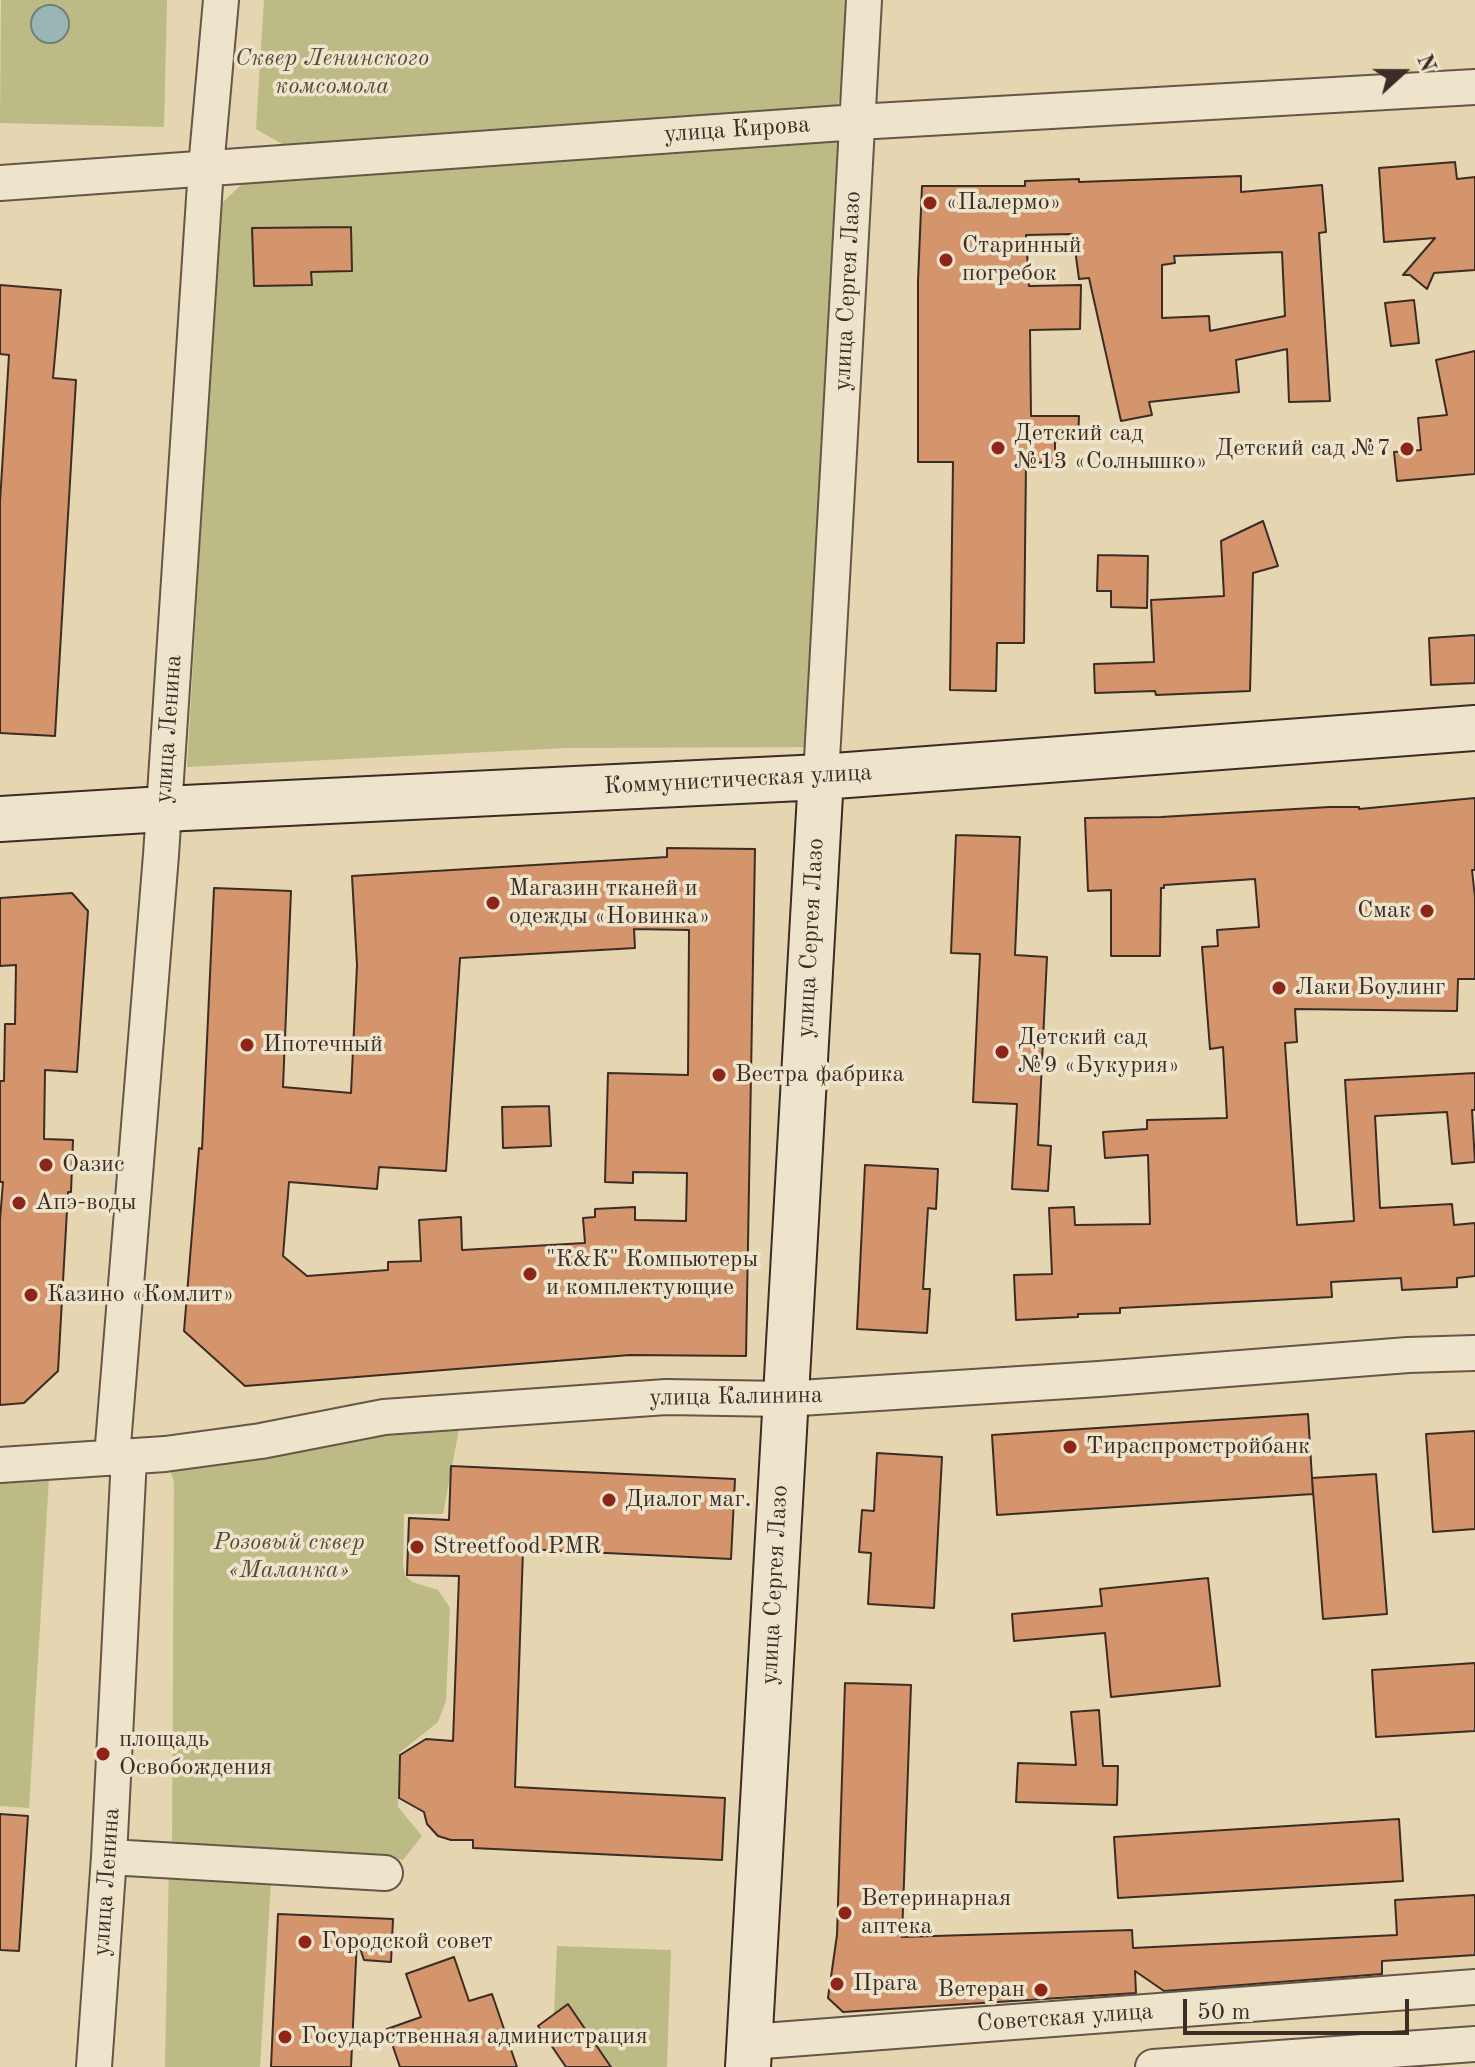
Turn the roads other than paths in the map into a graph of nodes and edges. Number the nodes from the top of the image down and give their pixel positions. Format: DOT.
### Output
graph roads {
  1 [pos="221,0"];
  2 [pos="864,0"];
  3 [pos="1475,87"];
  4 [pos="857,122"];
  5 [pos="206,168"];
  6 [pos="0,183"];
  7 [pos="1475,728"];
  8 [pos="821,777"];
  9 [pos="164,809"];
  10 [pos="0,819"];
  11 [pos="1475,1353"];
  12 [pos="784,1399"];
  13 [pos="121,1457"];
  14 [pos="0,1465"];
  15 [pos="109,1857"];
  16 [pos="385,1873"];
  17 [pos="1475,1987"];
  18 [pos="1475,2044"];
  19 [pos="749,2054"];
  20 [pos="94,2067"];
  21 [pos="1153,2067"];
  1 -- 5 [label="street, улица Ленина"];
  2 -- 4 [label="street, улица Сергея Лазо"];
  3 -- 4 [label="street, улица Кирова"];
  4 -- 5 [label="street, улица Кирова"];
  4 -- 8 [label="street, улица Сергея Лазо"];
  5 -- 6 [label="street, улица Кирова"];
  5 -- 9 [label="street, улица Ленина"];
  7 -- 8 [label="main road, Коммунистическая улица"];
  8 -- 9 [label="main road, Коммунистическая улица"];
  8 -- 12 [label="main road, улица Сергея Лазо"];
  9 -- 10 [label="main road, Коммунистическая улица"];
  9 -- 13 [label="street, улица Ленина"];
  11 -- 12 [label="street, улица Калинина"];
  12 -- 13 [label="street, улица Калинина"];
  12 -- 19 [label="main road, улица Сергея Лазо"];
  13 -- 14 [label="street, улица Калинина"];
  13 -- 15 [label="street, улица Ленина"];
  15 -- 16 [label="street"];
  15 -- 20 [label="street, улица Ленина"];
  17 -- 19 [label="street, Советская улица"];
  18 -- 21 [label="street"];
}
